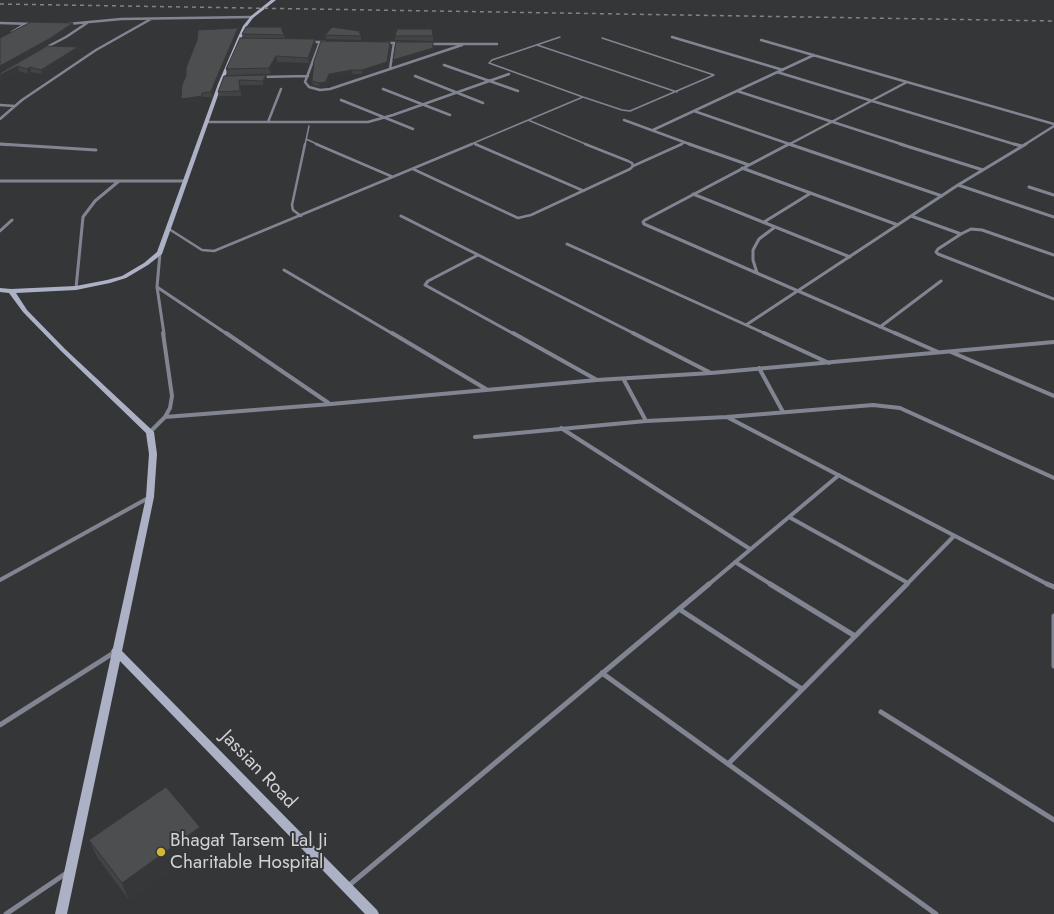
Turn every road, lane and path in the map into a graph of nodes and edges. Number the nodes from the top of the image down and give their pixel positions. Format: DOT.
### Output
graph roads {
  1 [pos="274,0"];
  2 [pos="252,17"];
  3 [pos="153,19"];
  4 [pos="0,23"];
  5 [pos="87,23"];
  6 [pos="25,24"];
  7 [pos="33,24"];
  8 [pos="65,24"];
  9 [pos="6,36"];
  10 [pos="560,37"];
  11 [pos="672,37"];
  12 [pos="602,38"];
  13 [pos="761,40"];
  14 [pos="238,41"];
  15 [pos="245,41"];
  16 [pos="305,42"];
  17 [pos="320,42"];
  18 [pos="328,42"];
  19 [pos="379,43"];
  20 [pos="394,43"];
  21 [pos="402,43"];
  22 [pos="426,44"];
  23 [pos="465,44"];
  24 [pos="497,44"];
  25 [pos="537,45"];
  26 [pos="42,50"];
  27 [pos="814,55"];
  28 [pos="444,65"];
  29 [pos="390,69"];
  30 [pos="783,70"];
  31 [pos="777,72"];
  32 [pos="509,74"];
  33 [pos="308,76"];
  34 [pos="415,76"];
  35 [pos="230,77"];
  36 [pos="253,77"];
  37 [pos="222,78"];
  38 [pos="490,81"];
  39 [pos="907,82"];
  40 [pos="282,89"];
  41 [pos="383,89"];
  42 [pos="518,91"];
  43 [pos="737,91"];
  44 [pos="677,92"];
  45 [pos="457,93"];
  46 [pos="583,97"];
  47 [pos="341,100"];
  48 [pos="871,101"];
  49 [pos="483,103"];
  50 [pos="0,105"];
  51 [pos="423,105"];
  52 [pos="15,106"];
  53 [pos="694,111"];
  54 [pos="450,115"];
  55 [pos="384,118"];
  56 [pos="0,119"];
  57 [pos="528,120"];
  58 [pos="624,120"];
  59 [pos="832,121"];
  60 [pos="206,122"];
  61 [pos="268,122"];
  62 [pos="1054,125"];
  63 [pos="309,126"];
  64 [pos="412,129"];
  65 [pos="653,130"];
  66 [pos="306,139"];
  67 [pos="685,142"];
  68 [pos="474,143"];
  69 [pos="0,144"];
  70 [pos="789,144"];
  71 [pos="1022,146"];
  72 [pos="96,150"];
  73 [pos="748,165"];
  74 [pos="633,166"];
  75 [pos="742,168"];
  76 [pos="413,169"];
  77 [pos="983,170"];
  78 [pos="393,177"];
  79 [pos="0,181"];
  80 [pos="120,181"];
  81 [pos="186,181"];
  82 [pos="958,185"];
  83 [pos="1029,187"];
  84 [pos="584,190"];
  85 [pos="811,193"];
  86 [pos="693,194"];
  87 [pos="1054,195"];
  88 [pos="942,196"];
  89 [pos="301,216"];
  90 [pos="401,216"];
  91 [pos="911,216"];
  92 [pos="1054,217"];
  93 [pos="12,220"];
  94 [pos="764,222"];
  95 [pos="898,225"];
  96 [pos="775,227"];
  97 [pos="169,229"];
  98 [pos="0,231"];
  99 [pos="961,234"];
  100 [pos="567,244"];
  101 [pos="160,253"];
  102 [pos="478,255"];
  103 [pos="1054,255"];
  104 [pos="850,257"];
  105 [pos="284,270"];
  106 [pos="757,273"];
  107 [pos="941,281"];
  108 [pos="157,286"];
  109 [pos="76,288"];
  110 [pos="0,290"];
  111 [pos="11,291"];
  112 [pos="799,291"];
  113 [pos="1054,299"];
  114 [pos="746,325"];
  115 [pos="880,327"];
  116 [pos="1054,342"];
  117 [pos="938,352"];
  118 [pos="950,352"];
  119 [pos="829,363"];
  120 [pos="759,368"];
  121 [pos="711,373"];
  122 [pos="597,380"];
  123 [pos="624,380"];
  124 [pos="486,390"];
  125 [pos="1054,396"];
  126 [pos="331,404"];
  127 [pos="783,412"];
  128 [pos="165,417"];
  129 [pos="727,417"];
  130 [pos="646,421"];
  131 [pos="561,428"];
  132 [pos="150,432"];
  133 [pos="475,437"];
  134 [pos="839,475"];
  135 [pos="1054,478"];
  136 [pos="150,497"];
  137 [pos="789,517"];
  138 [pos="954,536"];
  139 [pos="750,549"];
  140 [pos="735,562"];
  141 [pos="0,580"];
  142 [pos="908,583"];
  143 [pos="1054,588"];
  144 [pos="679,609"];
  145 [pos="1054,616"];
  146 [pos="855,636"];
  147 [pos="116,651"];
  148 [pos="1054,666"];
  149 [pos="602,673"];
  150 [pos="802,689"];
  151 [pos="881,712"];
  152 [pos="0,724"];
  153 [pos="728,764"];
  154 [pos="1054,820"];
  155 [pos="70,870"];
  156 [pos="347,887"];
  157 [pos="6,914"];
  158 [pos="61,914"];
  159 [pos="373,914"];
  160 [pos="936,914"];
  1 -- 2 [label="street"];
  2 -- 3 [label="street"];
  2 -- 14 [label="street"];
  3 -- 5 [label="street"];
  3 -- 52 [label="street"];
  4 -- 6 [label="street"];
  5 -- 8 [label="street"];
  5 -- 26 [label="street"];
  6 -- 7 [label="street"];
  6 -- 9 [label="street"];
  10 -- 25 [label="lane"];
  11 -- 30 [label="street"];
  12 -- 44 [label="lane"];
  13 -- 27 [label="street"];
  14 -- 15 [label="street"];
  14 -- 37 [label="street"];
  16 -- 17 [label="street"];
  17 -- 18 [label="street"];
  17 -- 33 [label="street"];
  19 -- 20 [label="street"];
  20 -- 21 [label="street"];
  20 -- 29 [label="street"];
  22 -- 23 [label="street"];
  23 -- 24 [label="street"];
  23 -- 29 [label="street"];
  25 -- 44 [label="lane"];
  25 -- 46 [label="lane"];
  27 -- 30 [label="street"];
  27 -- 39 [label="street"];
  28 -- 38 [label="street"];
  29 -- 33 [label="street"];
  30 -- 31 [label="street"];
  31 -- 43 [label="street"];
  31 -- 48 [label="street"];
  32 -- 38 [label="street"];
  33 -- 36 [label="street"];
  34 -- 45 [label="street"];
  35 -- 37 [label="street"];
  37 -- 60 [label="street"];
  38 -- 42 [label="street"];
  38 -- 45 [label="street"];
  39 -- 48 [label="street"];
  39 -- 62 [label="street"];
  40 -- 61 [label="street"];
  41 -- 51 [label="street"];
  43 -- 53 [label="street"];
  43 -- 59 [label="street"];
  44 -- 46 [label="lane"];
  45 -- 49 [label="street"];
  45 -- 51 [label="street"];
  46 -- 57 [label="lane"];
  47 -- 55 [label="street"];
  48 -- 59 [label="street"];
  48 -- 71 [label="street"];
  50 -- 52 [label="street"];
  51 -- 54 [label="street"];
  51 -- 55 [label="street"];
  52 -- 56 [label="street"];
  53 -- 65 [label="street"];
  53 -- 70 [label="street"];
  55 -- 61 [label="street"];
  55 -- 64 [label="street"];
  57 -- 68 [label="lane"];
  57 -- 74 [label="lane"];
  58 -- 65 [label="street"];
  59 -- 70 [label="street"];
  59 -- 77 [label="street"];
  60 -- 61 [label="street"];
  60 -- 81 [label="street"];
  62 -- 71 [label="street"];
  63 -- 66 [label="lane"];
  65 -- 67 [label="street"];
  66 -- 78 [label="lane"];
  66 -- 89 [label="lane"];
  67 -- 73 [label="street"];
  67 -- 74 [label="lane"];
  68 -- 76 [label="lane"];
  68 -- 84 [label="lane"];
  69 -- 72 [label="street"];
  70 -- 73 [label="street"];
  70 -- 88 [label="street"];
  71 -- 77 [label="street"];
  73 -- 75 [label="street"];
  74 -- 84 [label="lane"];
  75 -- 85 [label="street"];
  75 -- 86 [label="street"];
  76 -- 78 [label="lane"];
  76 -- 84 [label="lane"];
  77 -- 82 [label="street"];
  78 -- 89 [label="lane"];
  79 -- 80 [label="street"];
  80 -- 81 [label="street"];
  80 -- 109 [label="street"];
  81 -- 97 [label="street"];
  82 -- 88 [label="street"];
  82 -- 92 [label="street"];
  83 -- 87 [label="street"];
  85 -- 94 [label="street"];
  85 -- 95 [label="street"];
  86 -- 94 [label="street"];
  86 -- 106 [label="street"];
  88 -- 91 [label="street"];
  89 -- 97 [label="lane"];
  90 -- 102 [label="street"];
  91 -- 95 [label="street"];
  91 -- 99 [label="street"];
  93 -- 98 [label="street"];
  94 -- 96 [label="street"];
  95 -- 104 [label="street"];
  96 -- 104 [label="street"];
  96 -- 106 [label="street"];
  97 -- 101 [label="street"];
  99 -- 103 [label="street"];
  99 -- 113 [label="street"];
  100 -- 114 [label="street"];
  101 -- 108 [label="street"];
  101 -- 109 [label="street"];
  102 -- 121 [label="street"];
  102 -- 122 [label="street"];
  104 -- 112 [label="street"];
  105 -- 124 [label="street"];
  106 -- 112 [label="street"];
  107 -- 115 [label="street"];
  108 -- 126 [label="street"];
  108 -- 128 [label="street"];
  109 -- 111 [label="street"];
  110 -- 111 [label="street"];
  111 -- 132 [label="street"];
  112 -- 114 [label="street"];
  112 -- 115 [label="street"];
  114 -- 119 [label="street"];
  115 -- 117 [label="street"];
  116 -- 118 [label="street"];
  117 -- 118 [label="street"];
  117 -- 119 [label="street"];
  118 -- 125 [label="street"];
  119 -- 120 [label="street"];
  120 -- 121 [label="street"];
  120 -- 127 [label="street"];
  121 -- 123 [label="street"];
  122 -- 123 [label="street"];
  122 -- 124 [label="street"];
  123 -- 130 [label="street"];
  124 -- 126 [label="street"];
  126 -- 128 [label="street"];
  127 -- 129 [label="street"];
  127 -- 135 [label="street"];
  128 -- 132 [label="street"];
  129 -- 130 [label="street"];
  129 -- 134 [label="street"];
  130 -- 131 [label="street"];
  131 -- 133 [label="street"];
  131 -- 139 [label="street"];
  132 -- 136 [label="street"];
  134 -- 137 [label="street"];
  134 -- 138 [label="street"];
  136 -- 141 [label="street"];
  136 -- 147 [label="street"];
  137 -- 139 [label="street"];
  137 -- 142 [label="street"];
  138 -- 142 [label="street"];
  138 -- 143 [label="street"];
  139 -- 140 [label="street"];
  140 -- 144 [label="street"];
  140 -- 146 [label="street"];
  142 -- 146 [label="street"];
  144 -- 149 [label="street"];
  144 -- 150 [label="street"];
  145 -- 148 [label="street"];
  146 -- 150 [label="street"];
  147 -- 152 [label="street"];
  147 -- 155 [label="street"];
  147 -- 156 [label="street, Jassian Road"];
  149 -- 153 [label="street"];
  149 -- 156 [label="street"];
  150 -- 153 [label="street"];
  151 -- 154 [label="street"];
  153 -- 160 [label="street"];
  155 -- 157 [label="street"];
  155 -- 158 [label="street"];
  156 -- 159 [label="street, Jassian Road"];
}
